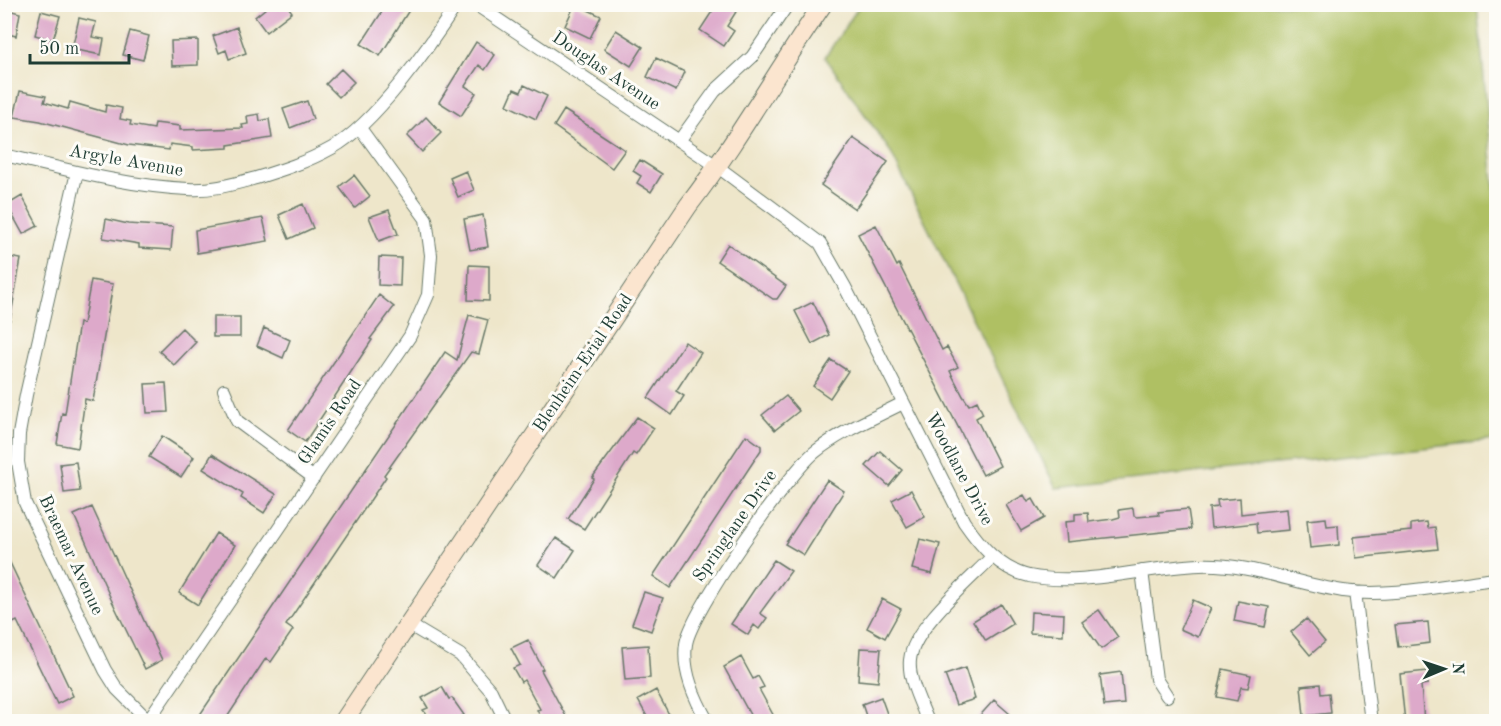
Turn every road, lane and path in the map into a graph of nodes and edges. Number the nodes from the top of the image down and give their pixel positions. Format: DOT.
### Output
graph roads {
  1 [pos="457,4"];
  2 [pos="475,4"];
  3 [pos="788,4"];
  4 [pos="823,4"];
  5 [pos="360,128"];
  6 [pos="679,141"];
  7 [pos="4,155"];
  8 [pos="718,167"];
  9 [pos="77,172"];
  10 [pos="224,390"];
  11 [pos="903,403"];
  12 [pos="314,478"];
  13 [pos="993,557"];
  14 [pos="1142,571"];
  15 [pos="1497,579"];
  16 [pos="1355,592"];
  17 [pos="408,624"];
  18 [pos="1167,696"];
  19 [pos="148,721"];
  20 [pos="343,722"];
  21 [pos="506,722"];
  22 [pos="708,722"];
  23 [pos="928,722"];
  24 [pos="1371,722"];
  1 -- 5 [label="street, Argyle Avenue"];
  2 -- 6 [label="street, Douglas Avenue"];
  3 -- 6 [label="street"];
  4 -- 8 [label="main road, Blenheim-Erial Road"];
  5 -- 9 [label="street, Argyle Avenue"];
  5 -- 12 [label="street, Glamis Road"];
  6 -- 8 [label="street, Douglas Avenue"];
  7 -- 9 [label="street, Argyle Avenue"];
  8 -- 11 [label="street, Woodlane Drive"];
  8 -- 17 [label="main road, Blenheim-Erial Road"];
  9 -- 19 [label="street, Braemar Avenue"];
  10 -- 12 [label="street"];
  11 -- 13 [label="street, Woodlane Drive"];
  11 -- 22 [label="street, Springlane Drive"];
  12 -- 19 [label="street, Glamis Road"];
  13 -- 14 [label="street, Woodlane Drive"];
  13 -- 23 [label="street"];
  14 -- 16 [label="street, Woodlane Drive"];
  14 -- 18 [label="street"];
  15 -- 16 [label="street, Woodlane Drive"];
  16 -- 24 [label="street"];
  17 -- 20 [label="main road, Blenheim-Erial Road"];
  17 -- 21 [label="street"];
}
